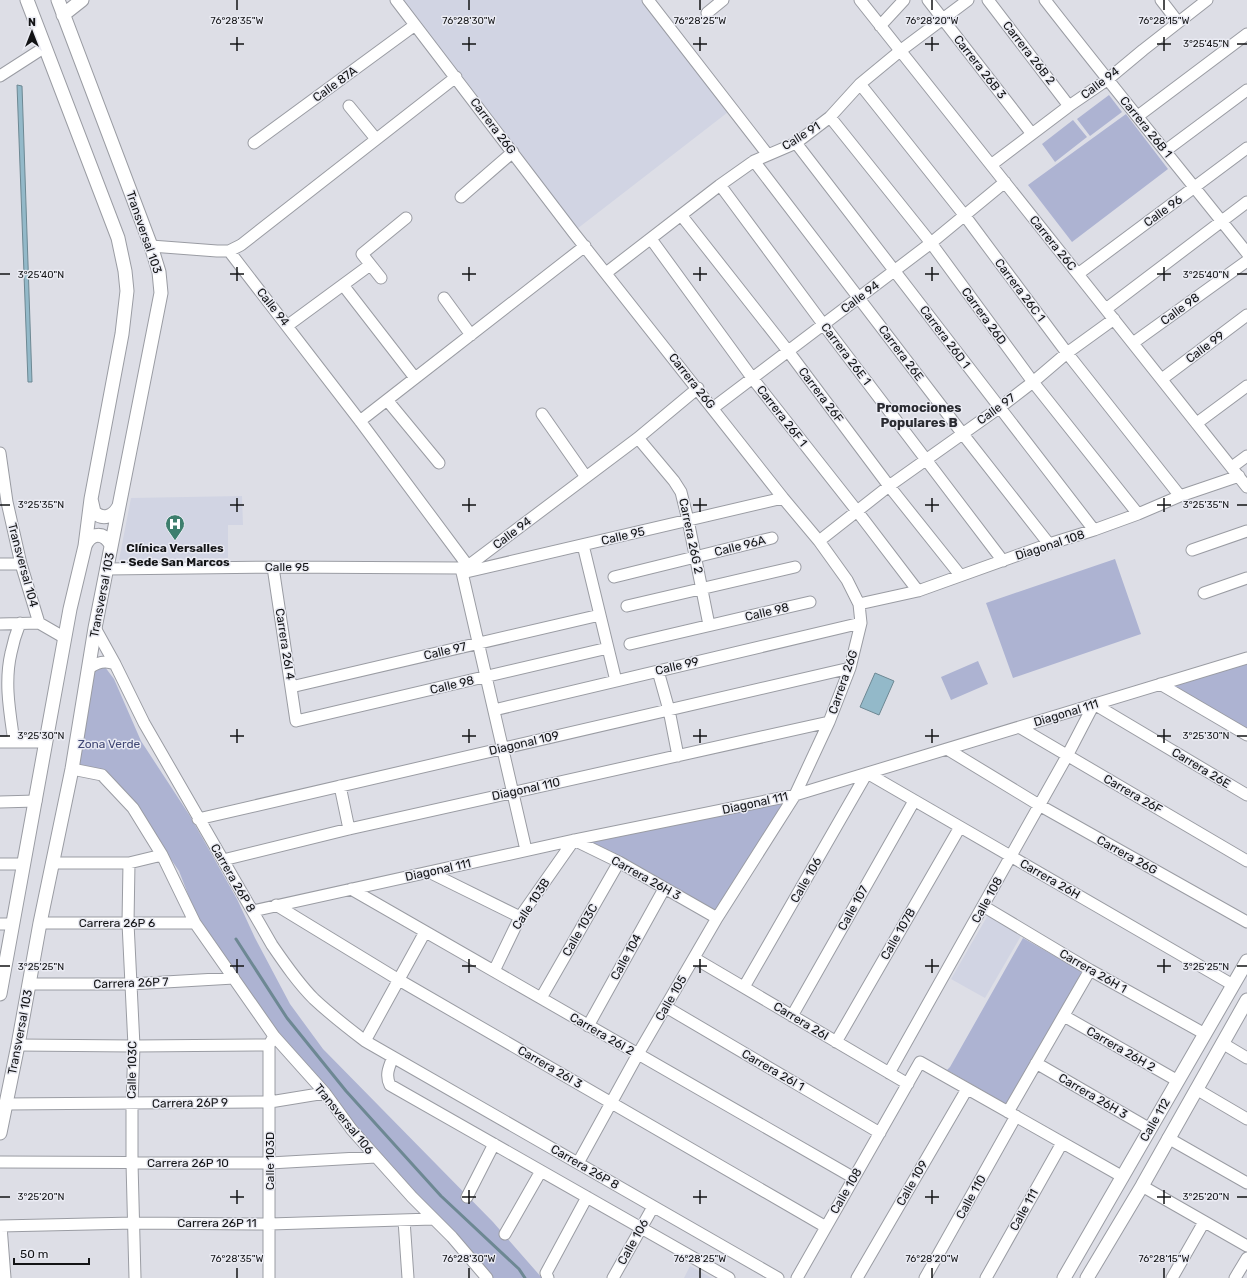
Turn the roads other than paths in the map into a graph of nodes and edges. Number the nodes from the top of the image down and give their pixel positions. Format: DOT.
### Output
graph roads {
  1 [pos="27,0"];
  2 [pos="58,0"];
  3 [pos="82,0"];
  4 [pos="396,0"];
  5 [pos="648,0"];
  6 [pos="723,0"];
  7 [pos="860,0"];
  8 [pos="904,0"];
  9 [pos="928,0"];
  10 [pos="968,0"];
  11 [pos="988,0"];
  12 [pos="1045,0"];
  13 [pos="1161,0"];
  14 [pos="1206,0"];
  15 [pos="707,12"];
  16 [pos="63,15"];
  17 [pos="943,20"];
  18 [pos="1178,22"];
  19 [pos="415,25"];
  20 [pos="880,26"];
  21 [pos="1247,34"];
  22 [pos="45,47"];
  23 [pos="900,51"];
  24 [pos="0,76"];
  25 [pos="456,77"];
  26 [pos="1107,80"];
  27 [pos="860,84"];
  28 [pos="1247,90"];
  29 [pos="349,106"];
  30 [pos="1069,106"];
  31 [pos="1138,116"];
  32 [pos="830,117"];
  33 [pos="1032,134"];
  34 [pos="376,139"];
  35 [pos="254,143"];
  36 [pos="796,143"];
  37 [pos="1247,148"];
  38 [pos="1165,151"];
  39 [pos="513,152"];
  40 [pos="768,155"];
  41 [pos="754,161"];
  42 [pos="991,165"];
  43 [pos="1005,182"];
  44 [pos="720,185"];
  45 [pos="1195,187"];
  46 [pos="461,197"];
  47 [pos="1247,202"];
  48 [pos="681,215"];
  49 [pos="965,216"];
  50 [pos="406,218"];
  51 [pos="1222,221"];
  52 [pos="651,239"];
  53 [pos="931,243"];
  54 [pos="151,246"];
  55 [pos="585,246"];
  56 [pos="229,250"];
  57 [pos="1247,253"];
  58 [pos="1247,261"];
  59 [pos="370,265"];
  60 [pos="895,271"];
  61 [pos="606,273"];
  62 [pos="1078,274"];
  63 [pos="381,278"];
  64 [pos="343,285"];
  65 [pos="444,298"];
  66 [pos="860,298"];
  67 [pos="1106,309"];
  68 [pos="1247,315"];
  69 [pos="1114,319"];
  70 [pos="823,324"];
  71 [pos="287,326"];
  72 [pos="471,335"];
  73 [pos="1133,343"];
  74 [pos="788,351"];
  75 [pos="1067,353"];
  76 [pos="415,378"];
  77 [pos="753,379"];
  78 [pos="1162,380"];
  79 [pos="1033,382"];
  80 [pos="1247,386"];
  81 [pos="698,388"];
  82 [pos="387,400"];
  83 [pos="713,408"];
  84 [pos="999,408"];
  85 [pos="542,414"];
  86 [pos="360,421"];
  87 [pos="1197,423"];
  88 [pos="962,433"];
  89 [pos="638,438"];
  90 [pos="0,453"];
  91 [pos="1247,456"];
  92 [pos="926,459"];
  93 [pos="439,464"];
  94 [pos="1236,471"];
  95 [pos="586,477"];
  96 [pos="889,486"];
  97 [pos="1247,487"];
  98 [pos="1180,496"];
  99 [pos="783,498"];
  100 [pos="91,500"];
  101 [pos="4,502"];
  102 [pos="119,504"];
  103 [pos="857,511"];
  104 [pos="1138,514"];
  105 [pos="688,520"];
  106 [pos="1094,530"];
  107 [pos="1247,531"];
  108 [pos="772,538"];
  109 [pos="819,541"];
  110 [pos="1050,544"];
  111 [pos="111,545"];
  112 [pos="583,545"];
  113 [pos="84,546"];
  114 [pos="1192,550"];
  115 [pos="695,556"];
  116 [pos="1003,561"];
  117 [pos="0,564"];
  118 [pos="21,564"];
  119 [pos="273,567"];
  120 [pos="795,567"];
  121 [pos="106,569"];
  122 [pos="464,569"];
  123 [pos="960,575"];
  124 [pos="614,576"];
  125 [pos="1247,578"];
  126 [pos="702,589"];
  127 [pos="918,591"];
  128 [pos="1204,593"];
  129 [pos="810,602"];
  130 [pos="859,604"];
  131 [pos="628,606"];
  132 [pos="600,615"];
  133 [pos="39,623"];
  134 [pos="861,623"];
  135 [pos="0,624"];
  136 [pos="20,624"];
  137 [pos="709,625"];
  138 [pos="95,628"];
  139 [pos="65,638"];
  140 [pos="478,643"];
  141 [pos="630,644"];
  142 [pos="608,648"];
  143 [pos="1247,658"];
  144 [pos="115,664"];
  145 [pos="850,668"];
  146 [pos="88,669"];
  147 [pos="658,671"];
  148 [pos="486,677"];
  149 [pos="616,681"];
  150 [pos="4,684"];
  151 [pos="1160,684"];
  152 [pos="291,687"];
  153 [pos="1094,704"];
  154 [pos="494,710"];
  155 [pos="670,710"];
  156 [pos="296,721"];
  157 [pos="829,722"];
  158 [pos="1019,727"];
  159 [pos="1247,735"];
  160 [pos="0,742"];
  161 [pos="14,742"];
  162 [pos="46,742"];
  163 [pos="503,748"];
  164 [pos="947,749"];
  165 [pos="678,756"];
  166 [pos="1067,756"];
  167 [pos="72,769"];
  168 [pos="867,773"];
  169 [pos="340,786"];
  170 [pos="513,792"];
  171 [pos="795,795"];
  172 [pos="1247,796"];
  173 [pos="36,801"];
  174 [pos="914,801"];
  175 [pos="0,802"];
  176 [pos="1039,805"];
  177 [pos="198,819"];
  178 [pos="960,827"];
  179 [pos="349,829"];
  180 [pos="574,840"];
  181 [pos="526,850"];
  182 [pos="162,855"];
  183 [pos="1011,856"];
  184 [pos="223,860"];
  185 [pos="1247,861"];
  186 [pos="619,862"];
  187 [pos="52,863"];
  188 [pos="129,863"];
  189 [pos="0,864"];
  190 [pos="24,864"];
  191 [pos="429,872"];
  192 [pos="351,889"];
  193 [pos="664,889"];
  194 [pos="276,906"];
  195 [pos="983,906"];
  196 [pos="253,911"];
  197 [pos="520,917"];
  198 [pos="717,918"];
  199 [pos="1247,922"];
  200 [pos="40,923"];
  201 [pos="128,923"];
  202 [pos="195,923"];
  203 [pos="6,924"];
  204 [pos="425,932"];
  205 [pos="694,958"];
  206 [pos="1247,961"];
  207 [pos="1090,970"];
  208 [pos="494,971"];
  209 [pos="234,978"];
  210 [pos="1,980"];
  211 [pos="399,980"];
  212 [pos="29,984"];
  213 [pos="131,984"];
  214 [pos="1233,985"];
  215 [pos="744,988"];
  216 [pos="0,994"];
  217 [pos="541,998"];
  218 [pos="1247,1000"];
  219 [pos="666,1007"];
  220 [pos="792,1016"];
  221 [pos="1064,1016"];
  222 [pos="588,1026"];
  223 [pos="1205,1034"];
  224 [pos="271,1041"];
  225 [pos="365,1041"];
  226 [pos="836,1042"];
  227 [pos="1222,1043"];
  228 [pos="18,1045"];
  229 [pos="134,1046"];
  230 [pos="638,1054"];
  231 [pos="393,1057"];
  232 [pos="1247,1058"];
  233 [pos="1036,1063"];
  234 [pos="889,1073"];
  235 [pos="1178,1081"];
  236 [pos="908,1084"];
  237 [pos="967,1089"];
  238 [pos="1196,1089"];
  239 [pos="325,1093"];
  240 [pos="270,1102"];
  241 [pos="611,1102"];
  242 [pos="132,1103"];
  243 [pos="6,1104"];
  244 [pos="1012,1114"];
  245 [pos="1247,1119"];
  246 [pos="1150,1129"];
  247 [pos="0,1133"];
  248 [pos="880,1133"];
  249 [pos="1168,1138"];
  250 [pos="1062,1142"];
  251 [pos="494,1144"];
  252 [pos="376,1157"];
  253 [pos="0,1162"];
  254 [pos="132,1163"];
  255 [pos="270,1163"];
  256 [pos="578,1163"];
  257 [pos="541,1171"];
  258 [pos="1122,1176"];
  259 [pos="854,1178"];
  260 [pos="1247,1183"];
  261 [pos="1142,1186"];
  262 [pos="467,1197"];
  263 [pos="587,1197"];
  264 [pos="653,1207"];
  265 [pos="433,1219"];
  266 [pos="404,1220"];
  267 [pos="1204,1222"];
  268 [pos="134,1223"];
  269 [pos="270,1224"];
  270 [pos="1,1226"];
  271 [pos="826,1226"];
  272 [pos="641,1228"];
  273 [pos="505,1234"];
  274 [pos="1247,1246"];
  275 [pos="1247,1258"];
  276 [pos="5,1278"];
  277 [pos="135,1278"];
  278 [pos="269,1278"];
  279 [pos="408,1278"];
  280 [pos="474,1278"];
  281 [pos="486,1278"];
  282 [pos="548,1278"];
  283 [pos="613,1278"];
  284 [pos="729,1278"];
  285 [pos="778,1278"];
  286 [pos="797,1278"];
  287 [pos="858,1278"];
  288 [pos="925,1278"];
  289 [pos="986,1278"];
  290 [pos="1064,1278"];
  291 [pos="1087,1278"];
  292 [pos="1172,1278"];
  293 [pos="1236,1278"];
  1 -- 22 [label="street"];
  2 -- 16 [label="street, Transversal 103"];
  3 -- 16 [label="street"];
  4 -- 19 [label="street, Carrera 26G"];
  5 -- 40 [label="street"];
  6 -- 15 [label="street"];
  7 -- 20 [label="street, Carrera 26C"];
  8 -- 20 [label="street"];
  9 -- 17 [label="street, Carrera 26B 3"];
  10 -- 17 [label="street, Calle 91"];
  11 -- 30 [label="street, Carrera 26B 2"];
  12 -- 26 [label="street, Carrera 26B 1"];
  13 -- 18 [label="street"];
  14 -- 18 [label="street, Calle 94"];
  16 -- 54 [label="street, Transversal 103"];
  17 -- 23 [label="street, Calle 91"];
  17 -- 33 [label="street, Carrera 26B 3"];
  18 -- 26 [label="street, Calle 94"];
  19 -- 25 [label="street, Carrera 26G"];
  19 -- 35 [label="street, Calle 87A"];
  20 -- 23 [label="street, Carrera 26C"];
  21 -- 31 [label="street"];
  22 -- 24 [label="street"];
  22 -- 100 [label="street"];
  23 -- 27 [label="street, Calle 91"];
  23 -- 42 [label="street, Carrera 26C"];
  25 -- 34 [label="street"];
  25 -- 39 [label="street, Carrera 26G"];
  26 -- 30 [label="street, Calle 94"];
  26 -- 31 [label="street, Carrera 26B 1"];
  27 -- 32 [label="street, Calle 91"];
  27 -- 49 [label="street, Carrera 26C 1"];
  28 -- 38 [label="street"];
  29 -- 34 [label="street"];
  30 -- 33 [label="street, Calle 94"];
  31 -- 38 [label="street, Carrera 26B 1"];
  32 -- 36 [label="street, Calle 91"];
  32 -- 53 [label="street, Carrera 26D"];
  33 -- 42 [label="street, Calle 94"];
  34 -- 56 [label="street"];
  36 -- 40 [label="street, Calle 91"];
  36 -- 60 [label="street, Carrera 26D 1"];
  37 -- 45 [label="street, Calle 96"];
  38 -- 45 [label="street, Carrera 26B 1"];
  39 -- 46 [label="street"];
  39 -- 55 [label="street, Carrera 26G"];
  40 -- 41 [label="street, Calle 91"];
  41 -- 44 [label="street, Calle 91"];
  41 -- 66 [label="street, Carrera 26E"];
  42 -- 43 [label="street, Carrera 26C"];
  43 -- 49 [label="street, Calle 94"];
  43 -- 62 [label="street, Carrera 26C"];
  44 -- 48 [label="street, Calle 91"];
  44 -- 70 [label="street, Carrera 26E 1"];
  45 -- 51 [label="street, Carrera 26B 1"];
  45 -- 62 [label="street, Calle 96"];
  47 -- 51 [label="street"];
  48 -- 52 [label="street, Calle 91"];
  48 -- 74 [label="street, Carrera 26F"];
  49 -- 53 [label="street, Calle 94"];
  49 -- 75 [label="street, Carrera 26C 1"];
  50 -- 59 [label="street"];
  51 -- 57 [label="street, Carrera 26B 1"];
  51 -- 67 [label="street"];
  52 -- 61 [label="street, Calle 91"];
  52 -- 77 [label="street, Carrera 26F 1"];
  53 -- 60 [label="street, Calle 94"];
  53 -- 79 [label="street, Carrera 26D"];
  54 -- 56 [label="street"];
  54 -- 102 [label="street, Transversal 103"];
  55 -- 61 [label="street, Carrera 26G"];
  55 -- 72 [label="street"];
  56 -- 71 [label="street, Calle 94"];
  58 -- 73 [label="street, Calle 98"];
  59 -- 63 [label="street"];
  59 -- 64 [label="street"];
  60 -- 66 [label="street, Calle 94"];
  60 -- 84 [label="street, Carrera 26D 1"];
  61 -- 81 [label="street, Carrera 26G"];
  62 -- 67 [label="street, Carrera 26C"];
  64 -- 71 [label="street"];
  64 -- 76 [label="street"];
  65 -- 72 [label="street"];
  66 -- 70 [label="street, Calle 94"];
  66 -- 88 [label="street, Carrera 26E"];
  67 -- 69 [label="street, Carrera 26C"];
  68 -- 78 [label="street, Calle 99"];
  69 -- 73 [label="street, Carrera 26C"];
  69 -- 75 [label="street, Calle 97"];
  70 -- 74 [label="street, Calle 94"];
  70 -- 92 [label="street, Carrera 26E 1"];
  71 -- 86 [label="street, Calle 94"];
  72 -- 76 [label="street"];
  73 -- 78 [label="street, Carrera 26C"];
  74 -- 77 [label="street, Calle 94"];
  74 -- 96 [label="street, Carrera 26F"];
  75 -- 79 [label="street, Calle 97"];
  75 -- 98 [label="street, Carrera 26C 1"];
  76 -- 82 [label="street"];
  77 -- 83 [label="street, Calle 94"];
  77 -- 103 [label="street, Carrera 26F 1"];
  78 -- 87 [label="street, Carrera 26C"];
  79 -- 84 [label="street, Calle 97"];
  79 -- 104 [label="street, Carrera 26D"];
  80 -- 87 [label="street"];
  81 -- 83 [label="street, Carrera 26G"];
  81 -- 89 [label="street, Calle 94"];
  82 -- 86 [label="street"];
  82 -- 93 [label="street"];
  83 -- 99 [label="street, Carrera 26G"];
  84 -- 88 [label="street, Calle 97"];
  84 -- 106 [label="street, Carrera 26D 1"];
  85 -- 95 [label="street"];
  86 -- 122 [label="street, Calle 94"];
  87 -- 94 [label="street, Carrera 26C"];
  88 -- 92 [label="street, Calle 97"];
  88 -- 110 [label="street, Carrera 26E"];
  89 -- 95 [label="street, Calle 94"];
  89 -- 105 [label="street, Carrera 26G 2"];
  90 -- 101 [label="street, Transversal 104"];
  91 -- 94 [label="street"];
  92 -- 96 [label="street, Calle 97"];
  92 -- 116 [label="street, Carrera 26E 1"];
  94 -- 97 [label="street, Carrera 26C"];
  94 -- 98 [label="street, Diagonal 108"];
  95 -- 122 [label="street, Calle 94"];
  96 -- 103 [label="street, Calle 97"];
  96 -- 123 [label="street, Carrera 26F"];
  98 -- 104 [label="street, Diagonal 108"];
  99 -- 105 [label="street, Calle 95"];
  99 -- 109 [label="street, Carrera 26G"];
  100 -- 102 [label="street"];
  100 -- 113 [label="street"];
  101 -- 118 [label="street, Transversal 104"];
  102 -- 111 [label="street, Transversal 103"];
  103 -- 109 [label="street, Calle 97"];
  103 -- 127 [label="street, Carrera 26F 1"];
  104 -- 106 [label="street, Diagonal 108"];
  105 -- 112 [label="street, Calle 95"];
  105 -- 115 [label="street, Carrera 26G 2"];
  106 -- 110 [label="street, Diagonal 108"];
  107 -- 114 [label="street"];
  108 -- 115 [label="street, Calle 96A"];
  109 -- 130 [label="street, Carrera 26G"];
  110 -- 116 [label="street, Diagonal 108"];
  111 -- 113 [label="street"];
  111 -- 121 [label="street, Transversal 103"];
  112 -- 122 [label="street, Calle 95"];
  112 -- 132 [label="street"];
  113 -- 139 [label="street"];
  115 -- 124 [label="street, Calle 96A"];
  115 -- 126 [label="street, Carrera 26G 2"];
  116 -- 123 [label="street, Diagonal 108"];
  117 -- 118 [label="street"];
  118 -- 133 [label="street, Transversal 104"];
  119 -- 121 [label="street, Calle 95"];
  119 -- 122 [label="street, Calle 95"];
  119 -- 152 [label="street, Carrera 26I 4"];
  120 -- 126 [label="street"];
  121 -- 138 [label="street, Transversal 103"];
  122 -- 140 [label="street"];
  123 -- 127 [label="street, Diagonal 108"];
  125 -- 128 [label="street"];
  126 -- 131 [label="street"];
  126 -- 137 [label="street, Carrera 26G 2"];
  127 -- 130 [label="street, Diagonal 108"];
  129 -- 137 [label="street, Calle 98"];
  130 -- 134 [label="street, Carrera 26G"];
  132 -- 140 [label="street, Calle 97"];
  132 -- 142 [label="street"];
  133 -- 136 [label="street"];
  133 -- 139 [label="street, Transversal 104"];
  134 -- 145 [label="street, Carrera 26G"];
  134 -- 147 [label="street, Calle 99"];
  135 -- 136 [label="street"];
  136 -- 150 [label="street"];
  137 -- 141 [label="street, Calle 98"];
  138 -- 144 [label="street, Carrera 26P 8"];
  138 -- 146 [label="street, Transversal 103"];
  139 -- 162 [label="street"];
  140 -- 148 [label="street"];
  140 -- 152 [label="street, Calle 97"];
  142 -- 148 [label="street, Calle 98"];
  142 -- 149 [label="street"];
  143 -- 151 [label="street, Diagonal 111"];
  144 -- 146 [label="street"];
  144 -- 177 [label="street, Carrera 26P 8"];
  145 -- 155 [label="street, Diagonal 109"];
  145 -- 157 [label="street, Carrera 26G"];
  146 -- 167 [label="street, Transversal 103"];
  147 -- 149 [label="street, Calle 99"];
  147 -- 155 [label="street"];
  148 -- 154 [label="street"];
  148 -- 156 [label="street, Calle 98"];
  149 -- 154 [label="street, Calle 99"];
  150 -- 161 [label="street"];
  151 -- 153 [label="street, Diagonal 111"];
  151 -- 159 [label="street"];
  152 -- 156 [label="street, Carrera 26I 4"];
  153 -- 158 [label="street, Diagonal 111"];
  153 -- 166 [label="street, Calle 108"];
  153 -- 172 [label="street, Carrera 26E"];
  154 -- 163 [label="street"];
  155 -- 163 [label="street, Diagonal 109"];
  155 -- 165 [label="street"];
  157 -- 165 [label="street, Diagonal 110"];
  157 -- 171 [label="street, Carrera 26G"];
  158 -- 164 [label="street, Diagonal 111"];
  158 -- 166 [label="street, Carrera 26F"];
  160 -- 161 [label="street"];
  161 -- 162 [label="street"];
  162 -- 173 [label="street"];
  163 -- 169 [label="street, Diagonal 109"];
  163 -- 170 [label="street"];
  164 -- 168 [label="street, Diagonal 111"];
  164 -- 176 [label="street, Carrera 26G"];
  165 -- 170 [label="street, Diagonal 110"];
  166 -- 176 [label="street, Calle 108"];
  166 -- 185 [label="street, Carrera 26F"];
  167 -- 182 [label="street, Transversal 106"];
  167 -- 187 [label="street, Transversal 103"];
  168 -- 171 [label="street, Diagonal 111"];
  168 -- 174 [label="street, Carrera 26H"];
  168 -- 215 [label="street, Calle 106"];
  169 -- 177 [label="street, Diagonal 109"];
  169 -- 179 [label="street"];
  170 -- 179 [label="street, Diagonal 110"];
  170 -- 181 [label="street"];
  171 -- 180 [label="street, Diagonal 111"];
  171 -- 198 [label="street, Calle 105"];
  173 -- 175 [label="street"];
  173 -- 190 [label="street"];
  174 -- 178 [label="street, Carrera 26H"];
  174 -- 220 [label="street, Calle 107"];
  176 -- 183 [label="street, Calle 108"];
  176 -- 199 [label="street, Carrera 26G"];
  177 -- 184 [label="street, Carrera 26P 8"];
  178 -- 183 [label="street, Carrera 26H"];
  178 -- 226 [label="street, Calle 107B"];
  179 -- 184 [label="street, Diagonal 110"];
  180 -- 181 [label="street, Diagonal 111"];
  180 -- 186 [label="street, Carrera 26H 3"];
  180 -- 197 [label="street, Calle 103B"];
  181 -- 191 [label="street, Diagonal 111"];
  182 -- 188 [label="street"];
  182 -- 202 [label="street, Transversal 106"];
  183 -- 195 [label="street, Calle 108"];
  183 -- 214 [label="street, Carrera 26H"];
  184 -- 196 [label="street, Carrera 26P 8"];
  186 -- 193 [label="street, Carrera 26H 3"];
  186 -- 217 [label="street, Calle 103C"];
  187 -- 188 [label="street"];
  187 -- 200 [label="street, Transversal 103"];
  188 -- 201 [label="street, Calle 103C"];
  189 -- 190 [label="street"];
  190 -- 203 [label="street"];
  191 -- 192 [label="street, Diagonal 111"];
  191 -- 197 [label="street"];
  192 -- 194 [label="street, Diagonal 111"];
  192 -- 204 [label="street, Carrera 26I 2"];
  193 -- 198 [label="street, Carrera 26H 3"];
  193 -- 222 [label="street, Calle 104"];
  194 -- 196 [label="street, Diagonal 111"];
  194 -- 211 [label="street, Carrera 26I 3"];
  195 -- 207 [label="street, Carrera 26H 1"];
  195 -- 234 [label="street, Calle 108"];
  196 -- 225 [label="street, Carrera 26P 8"];
  197 -- 208 [label="street, Calle 103B"];
  198 -- 205 [label="street, Calle 105"];
  200 -- 201 [label="street, Carrera 26P 6"];
  200 -- 212 [label="street, Transversal 103"];
  201 -- 202 [label="street, Carrera 26P 6"];
  201 -- 213 [label="street, Calle 103C"];
  202 -- 209 [label="street, Transversal 106"];
  203 -- 210 [label="street"];
  204 -- 208 [label="street, Carrera 26I 2"];
  204 -- 211 [label="street"];
  205 -- 215 [label="street, Carrera 26I"];
  205 -- 219 [label="street, Calle 105"];
  206 -- 214 [label="street, Calle 112"];
  207 -- 221 [label="street, Calle 110"];
  207 -- 223 [label="street, Carrera 26H 1"];
  208 -- 217 [label="street, Carrera 26I 2"];
  209 -- 213 [label="street, Carrera 26P 7"];
  209 -- 224 [label="street, Transversal 106"];
  210 -- 216 [label="street"];
  211 -- 225 [label="street"];
  211 -- 241 [label="street, Carrera 26I 3"];
  212 -- 213 [label="street, Carrera 26P 7"];
  212 -- 228 [label="street, Transversal 103"];
  213 -- 229 [label="street, Calle 103C"];
  214 -- 223 [label="street, Calle 112"];
  215 -- 220 [label="street, Carrera 26I"];
  217 -- 222 [label="street, Carrera 26I 2"];
  218 -- 227 [label="street, Calle 112"];
  219 -- 230 [label="street, Calle 105"];
  219 -- 248 [label="street, Carrera 26I 1"];
  220 -- 226 [label="street, Carrera 26I"];
  221 -- 233 [label="street, Calle 110"];
  221 -- 235 [label="street, Carrera 26H 2"];
  222 -- 230 [label="street, Carrera 26I 2"];
  223 -- 235 [label="street, Calle 112"];
  224 -- 229 [label="street"];
  224 -- 239 [label="street, Transversal 106"];
  224 -- 240 [label="street, Calle 103D"];
  225 -- 231 [label="street, Carrera 26P 8"];
  226 -- 234 [label="street, Carrera 26I"];
  227 -- 232 [label="street"];
  227 -- 238 [label="street, Calle 112"];
  228 -- 229 [label="street"];
  228 -- 243 [label="street, Transversal 103"];
  229 -- 242 [label="street, Calle 103C"];
  230 -- 241 [label="street, Calle 105"];
  230 -- 259 [label="street, Carrera 26I 2"];
  231 -- 251 [label="street, Carrera 26P 8"];
  231 -- 256 [label="street, Carrera 26P 8"];
  233 -- 244 [label="street, Calle 110"];
  233 -- 246 [label="street, Carrera 26H 3"];
  234 -- 236 [label="street, Carrera 26I"];
  235 -- 246 [label="street, Calle 112"];
  236 -- 237 [label="street, Calle 108"];
  236 -- 248 [label="street, Calle 108"];
  237 -- 244 [label="street"];
  237 -- 287 [label="street, Calle 109"];
  238 -- 245 [label="street"];
  238 -- 249 [label="street, Calle 112"];
  239 -- 240 [label="street, Carrera 26P 9"];
  239 -- 252 [label="street, Transversal 106"];
  240 -- 242 [label="street, Carrera 26P 9"];
  240 -- 255 [label="street, Calle 103D"];
  241 -- 256 [label="street, Calle 105"];
  241 -- 271 [label="street, Carrera 26I 3"];
  242 -- 243 [label="street, Carrera 26P 9"];
  242 -- 254 [label="street, Calle 103C"];
  243 -- 247 [label="street, Transversal 103"];
  244 -- 250 [label="street"];
  244 -- 288 [label="street, Calle 110"];
  246 -- 258 [label="street, Calle 112"];
  248 -- 259 [label="street, Calle 108"];
  249 -- 260 [label="street"];
  249 -- 261 [label="street, Calle 112"];
  250 -- 258 [label="street"];
  250 -- 289 [label="street, Calle 111"];
  251 -- 257 [label="street, Carrera 26P 8"];
  251 -- 262 [label="street"];
  252 -- 255 [label="street, Carrera 26P 10"];
  252 -- 265 [label="street, Transversal 106"];
  253 -- 254 [label="street, Carrera 26P 10"];
  254 -- 255 [label="street, Carrera 26P 10"];
  254 -- 268 [label="street, Calle 103C"];
  255 -- 269 [label="street, Calle 103D"];
  256 -- 264 [label="street, Carrera 26P 8"];
  257 -- 263 [label="street, Carrera 26P 8"];
  257 -- 273 [label="street"];
  258 -- 290 [label="street, Calle 112"];
  259 -- 271 [label="street, Calle 108"];
  261 -- 267 [label="street"];
  261 -- 291 [label="street, Calle 112"];
  263 -- 272 [label="street, Carrera 26P 8"];
  263 -- 282 [label="street"];
  264 -- 272 [label="street, Calle 106"];
  264 -- 285 [label="street, Carrera 26P 8"];
  265 -- 266 [label="street, Carrera 26P 11"];
  265 -- 281 [label="street, Transversal 106"];
  266 -- 269 [label="street, Carrera 26P 11"];
  266 -- 279 [label="street"];
  267 -- 274 [label="street"];
  267 -- 292 [label="street"];
  268 -- 269 [label="street, Carrera 26P 11"];
  268 -- 270 [label="street, Carrera 26P 11"];
  268 -- 277 [label="street, Calle 103C"];
  269 -- 278 [label="street, Calle 103D"];
  270 -- 276 [label="street"];
  271 -- 286 [label="street, Calle 108"];
  272 -- 283 [label="street, Calle 106"];
  272 -- 284 [label="street, Carrera 26P 8"];
  275 -- 293 [label="street"];
  280 -- 281 [label="street"];
}
